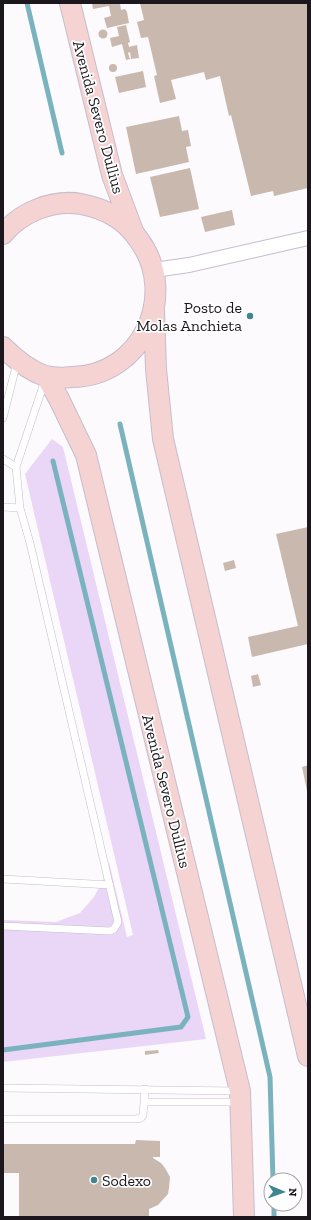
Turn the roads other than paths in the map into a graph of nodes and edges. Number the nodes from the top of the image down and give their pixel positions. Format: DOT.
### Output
graph roads {
  1 [pos="70,3"];
  2 [pos="133,231"];
  3 [pos="3,234"];
  4 [pos="308,238"];
  5 [pos="154,270"];
  6 [pos="154,309"];
  7 [pos="3,347"];
  8 [pos="10,360"];
  9 [pos="46,376"];
  10 [pos="3,418"];
  11 [pos="3,459"];
  12 [pos="16,467"];
  13 [pos="3,507"];
  14 [pos="20,508"];
  15 [pos="3,879"];
  16 [pos="110,885"];
  17 [pos="3,926"];
  18 [pos="308,1056"];
  19 [pos="3,1088"];
  20 [pos="145,1089"];
  21 [pos="240,1096"];
  22 [pos="145,1102"];
  23 [pos="3,1120"];
  24 [pos="244,1217"];
  1 -- 2 [label="main road, Avenida Severo Dullius"];
  2 -- 3 [label="main road"];
  2 -- 5 [label="main road"];
  4 -- 5 [label="street"];
  5 -- 6 [label="main road"];
  6 -- 9 [label="main road"];
  6 -- 18 [label="main road"];
  7 -- 8 [label="main road"];
  8 -- 9 [label="main road"];
  8 -- 10 [label="lane"];
  9 -- 12 [label="lane"];
  9 -- 21 [label="main road, Avenida Severo Dullius"];
  11 -- 12 [label="lane"];
  12 -- 14 [label="lane"];
  13 -- 14 [label="lane"];
  14 -- 16 [label="lane"];
  15 -- 16 [label="lane"];
  16 -- 17 [label="lane"];
  19 -- 20 [label="lane"];
  20 -- 21 [label="lane"];
  20 -- 22 [label="lane"];
  21 -- 22 [label="lane"];
  21 -- 24 [label="main road, Avenida Severo Dullius"];
  22 -- 23 [label="lane"];
}
